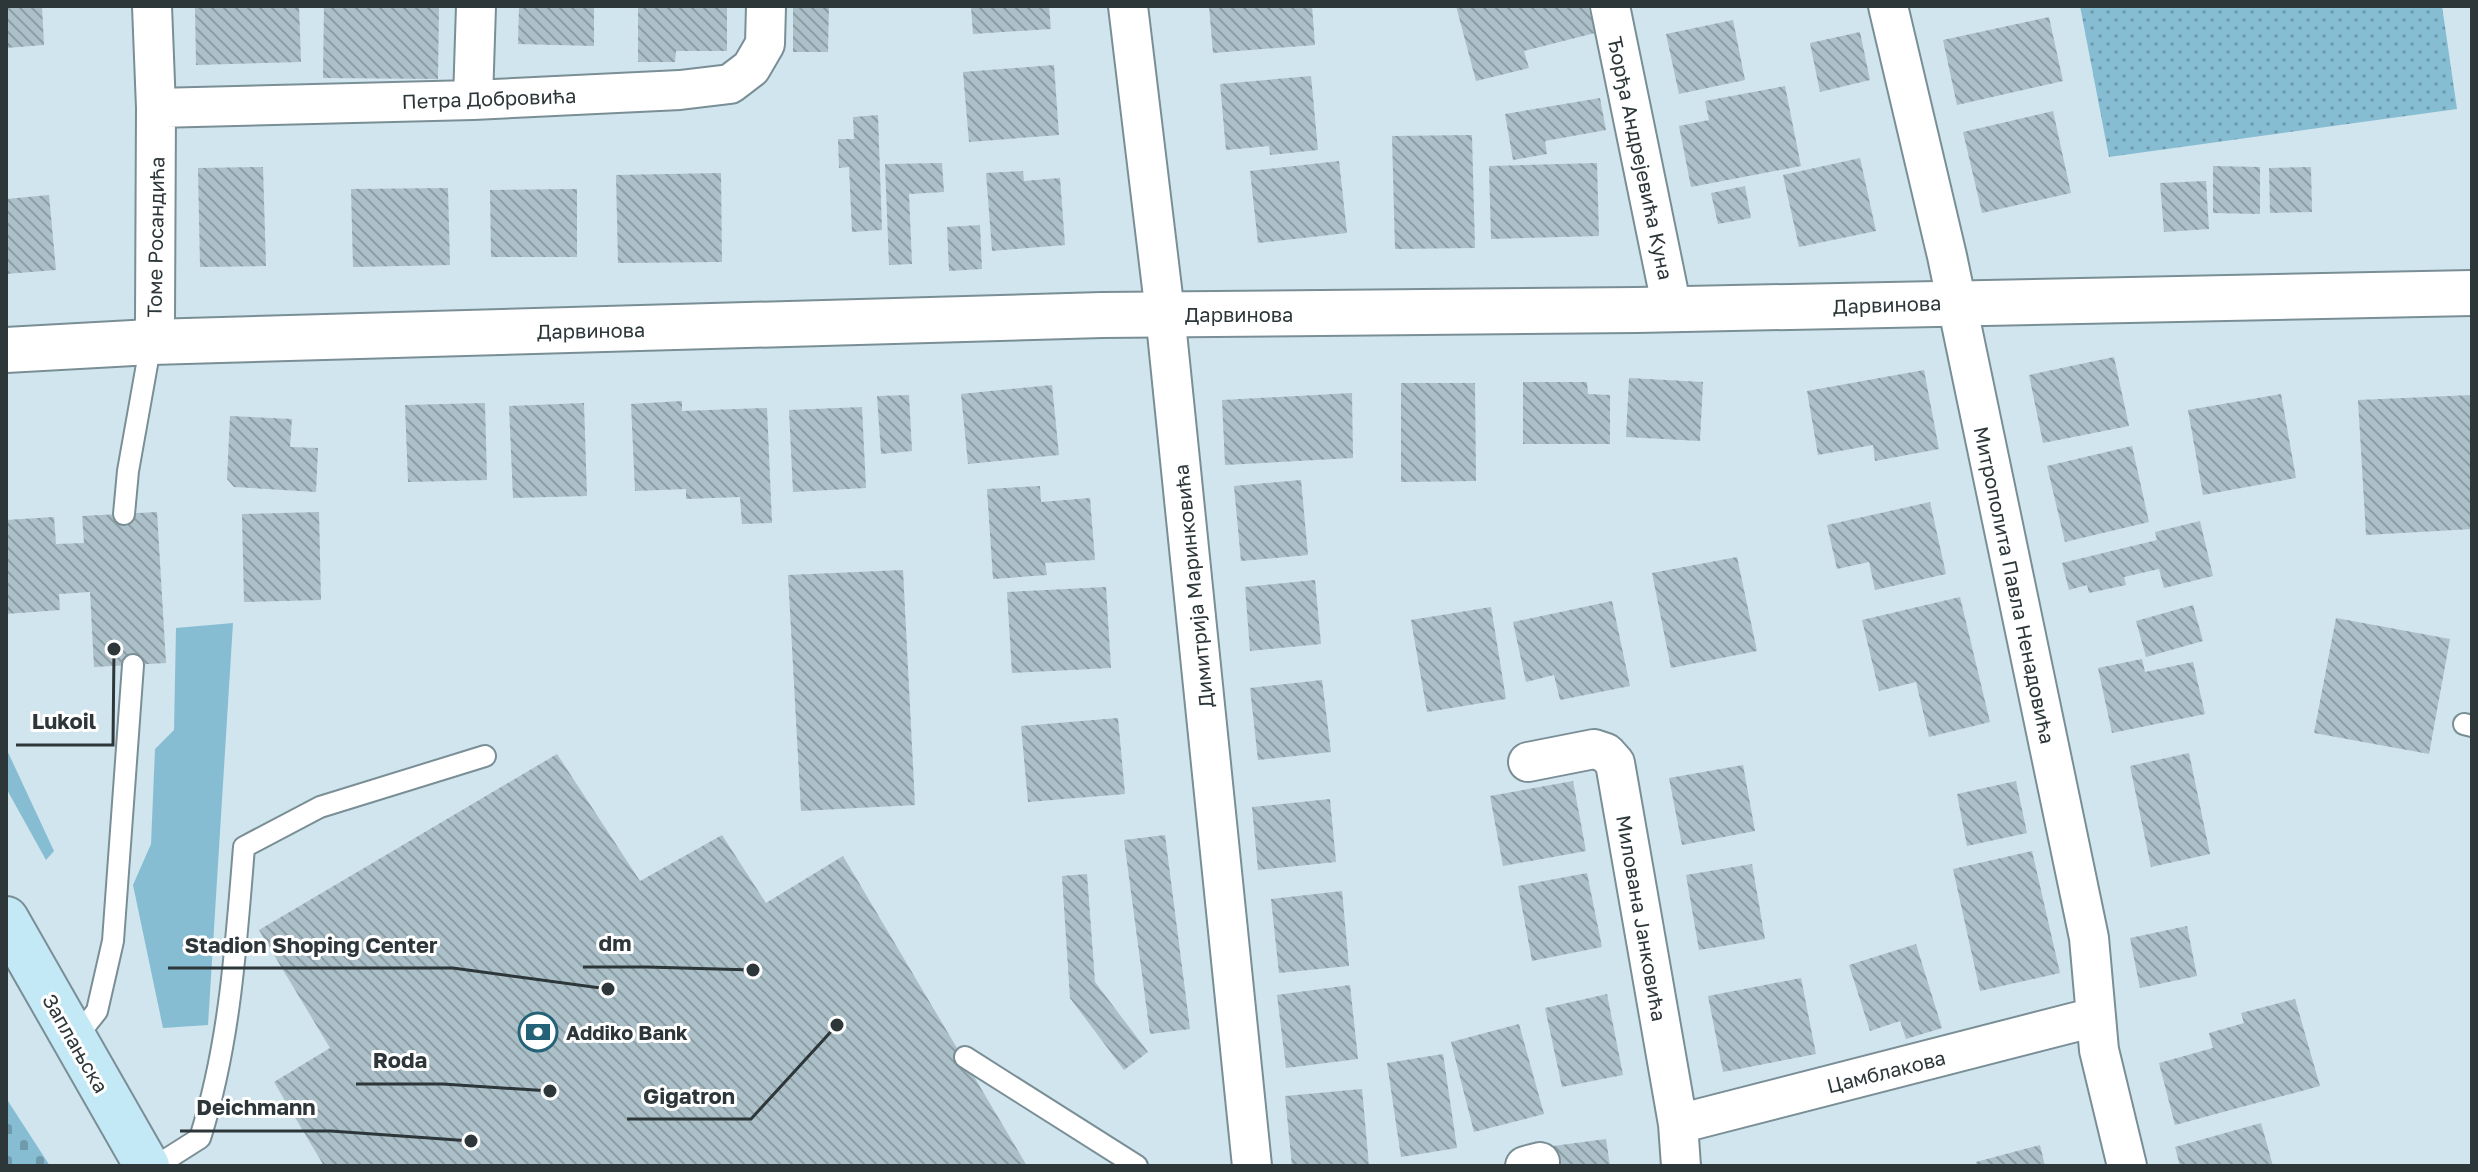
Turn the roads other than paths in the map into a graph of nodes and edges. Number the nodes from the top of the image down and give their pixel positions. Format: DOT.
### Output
graph roads {
  1 [pos="152,6"];
  2 [pos="476,6"];
  3 [pos="766,6"];
  4 [pos="1128,6"];
  5 [pos="1610,6"];
  6 [pos="1888,6"];
  7 [pos="473,100"];
  8 [pos="156,108"];
  9 [pos="2472,293"];
  10 [pos="1955,302"];
  11 [pos="1672,309"];
  12 [pos="1165,313"];
  13 [pos="151,342"];
  14 [pos="6,350"];
  15 [pos="124,514"];
  16 [pos="133,665"];
  17 [pos="485,756"];
  18 [pos="1528,762"];
  19 [pos="6,919"];
  20 [pos="2095,1017"];
  21 [pos="74,1040"];
  22 [pos="965,1057"];
  23 [pos="1678,1124"];
  24 [pos="147,1166"];
  25 [pos="156,1166"];
  26 [pos="1137,1166"];
  27 [pos="1252,1166"];
  28 [pos="1681,1166"];
  29 [pos="2127,1166"];
  1 -- 8 [label="street, Томе Росандића"];
  2 -- 7 [label="street"];
  3 -- 7 [label="street, Петра Добровића"];
  4 -- 12 [label="street, Димитрија Маринковића"];
  5 -- 11 [label="street, Ђорђа Андрејевића Куна"];
  6 -- 10 [label="street, Митрополита Павла Ненадовића"];
  7 -- 8 [label="street, Петра Добровића"];
  8 -- 13 [label="street, Томе Росандића"];
  9 -- 10 [label="street, Дарвинова"];
  10 -- 11 [label="street, Дарвинова"];
  10 -- 20 [label="street, Митрополита Павла Ненадовића"];
  11 -- 12 [label="street, Дарвинова"];
  12 -- 13 [label="street, Дарвинова"];
  12 -- 27 [label="street, Димитрија Маринковића"];
  13 -- 14 [label="street, Дарвинова"];
  13 -- 15 [label="lane, Томе Росандића"];
  16 -- 21 [label="lane"];
  17 -- 25 [label="lane"];
  18 -- 23 [label="street, Милована Јанковића"];
  19 -- 21 [label="main road, Заплањска"];
  20 -- 23 [label="street, Цамблакова"];
  20 -- 29 [label="street, Митрополита Павла Ненадовића"];
  21 -- 24 [label="main road, Заплањска"];
  22 -- 26 [label="lane"];
  23 -- 28 [label="street, Милована Јанковића"];
}
